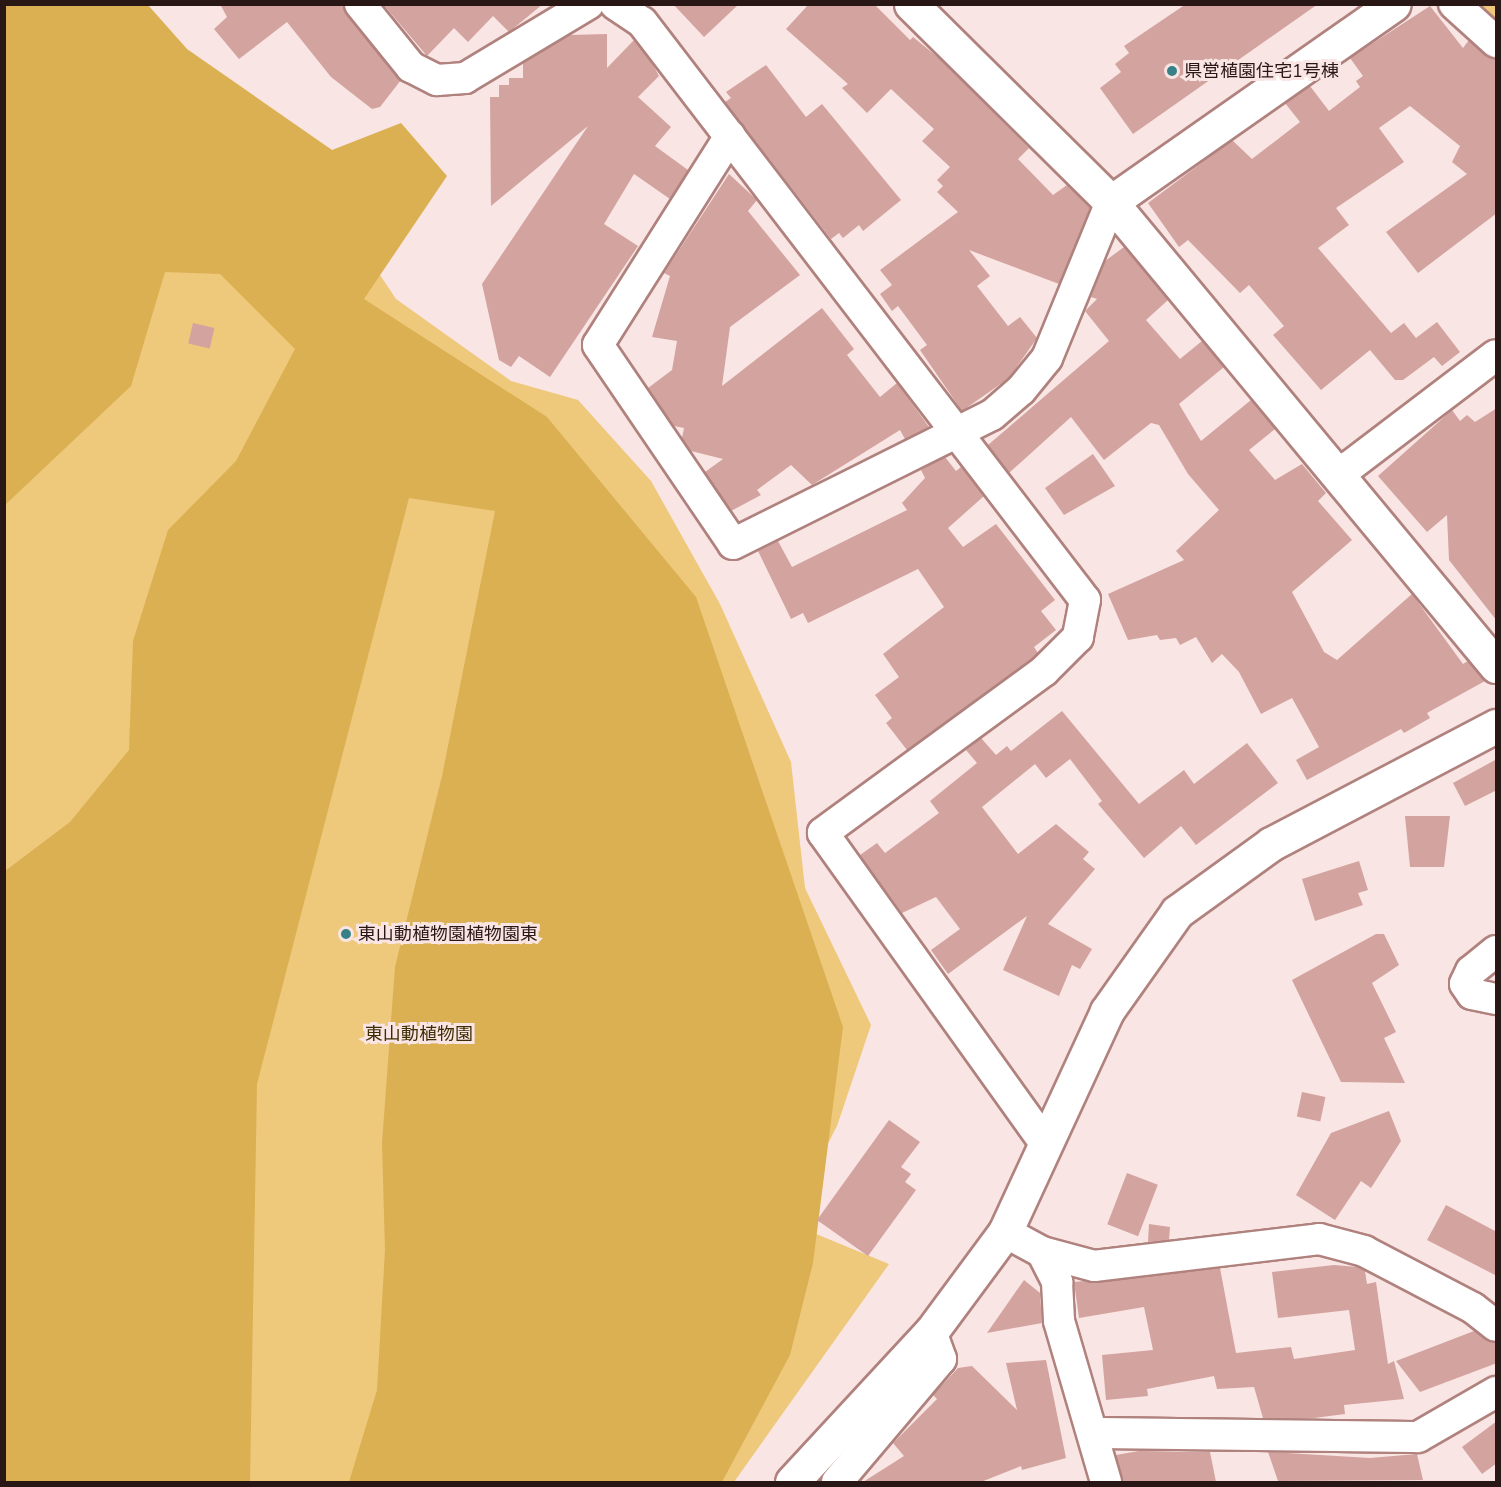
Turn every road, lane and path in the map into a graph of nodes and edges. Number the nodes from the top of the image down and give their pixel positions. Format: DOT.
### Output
graph roads {
  1 [pos="360,4"];
  2 [pos="588,4"];
  3 [pos="615,4"];
  4 [pos="911,4"];
  5 [pos="1394,4"];
  6 [pos="1454,4"];
  7 [pos="1497,42"];
  8 [pos="730,136"];
  9 [pos="1112,202"];
  10 [pos="1497,355"];
  11 [pos="952,434"];
  12 [pos="1338,475"];
  13 [pos="1497,666"];
  14 [pos="1497,726"];
  15 [pos="1497,951"];
  16 [pos="1497,999"];
  17 [pos="1046,1144"];
  18 [pos="1005,1232"];
  19 [pos="1042,1252"];
  20 [pos="1497,1326"];
  21 [pos="931,1332"];
  22 [pos="1497,1392"];
  23 [pos="1095,1433"];
  24 [pos="792,1482"];
  25 [pos="837,1482"];
  26 [pos="1106,1482"];
  1 -- 2 [label="street"];
  3 -- 8 [label="street"];
  4 -- 9 [label="street"];
  5 -- 9 [label="street"];
  6 -- 7 [label="street"];
  8 -- 11 [label="street"];
  8 -- 11 [label="street"];
  9 -- 11 [label="street"];
  9 -- 12 [label="street"];
  10 -- 12 [label="street"];
  11 -- 17 [label="street"];
  12 -- 13 [label="street"];
  14 -- 17 [label="street"];
  15 -- 16 [label="street"];
  17 -- 18 [label="street"];
  18 -- 19 [label="street"];
  18 -- 21 [label="street"];
  19 -- 20 [label="street"];
  19 -- 23 [label="street"];
  21 -- 24 [label="street"];
  21 -- 25 [label="street"];
  22 -- 23 [label="street"];
  23 -- 26 [label="street"];
}
